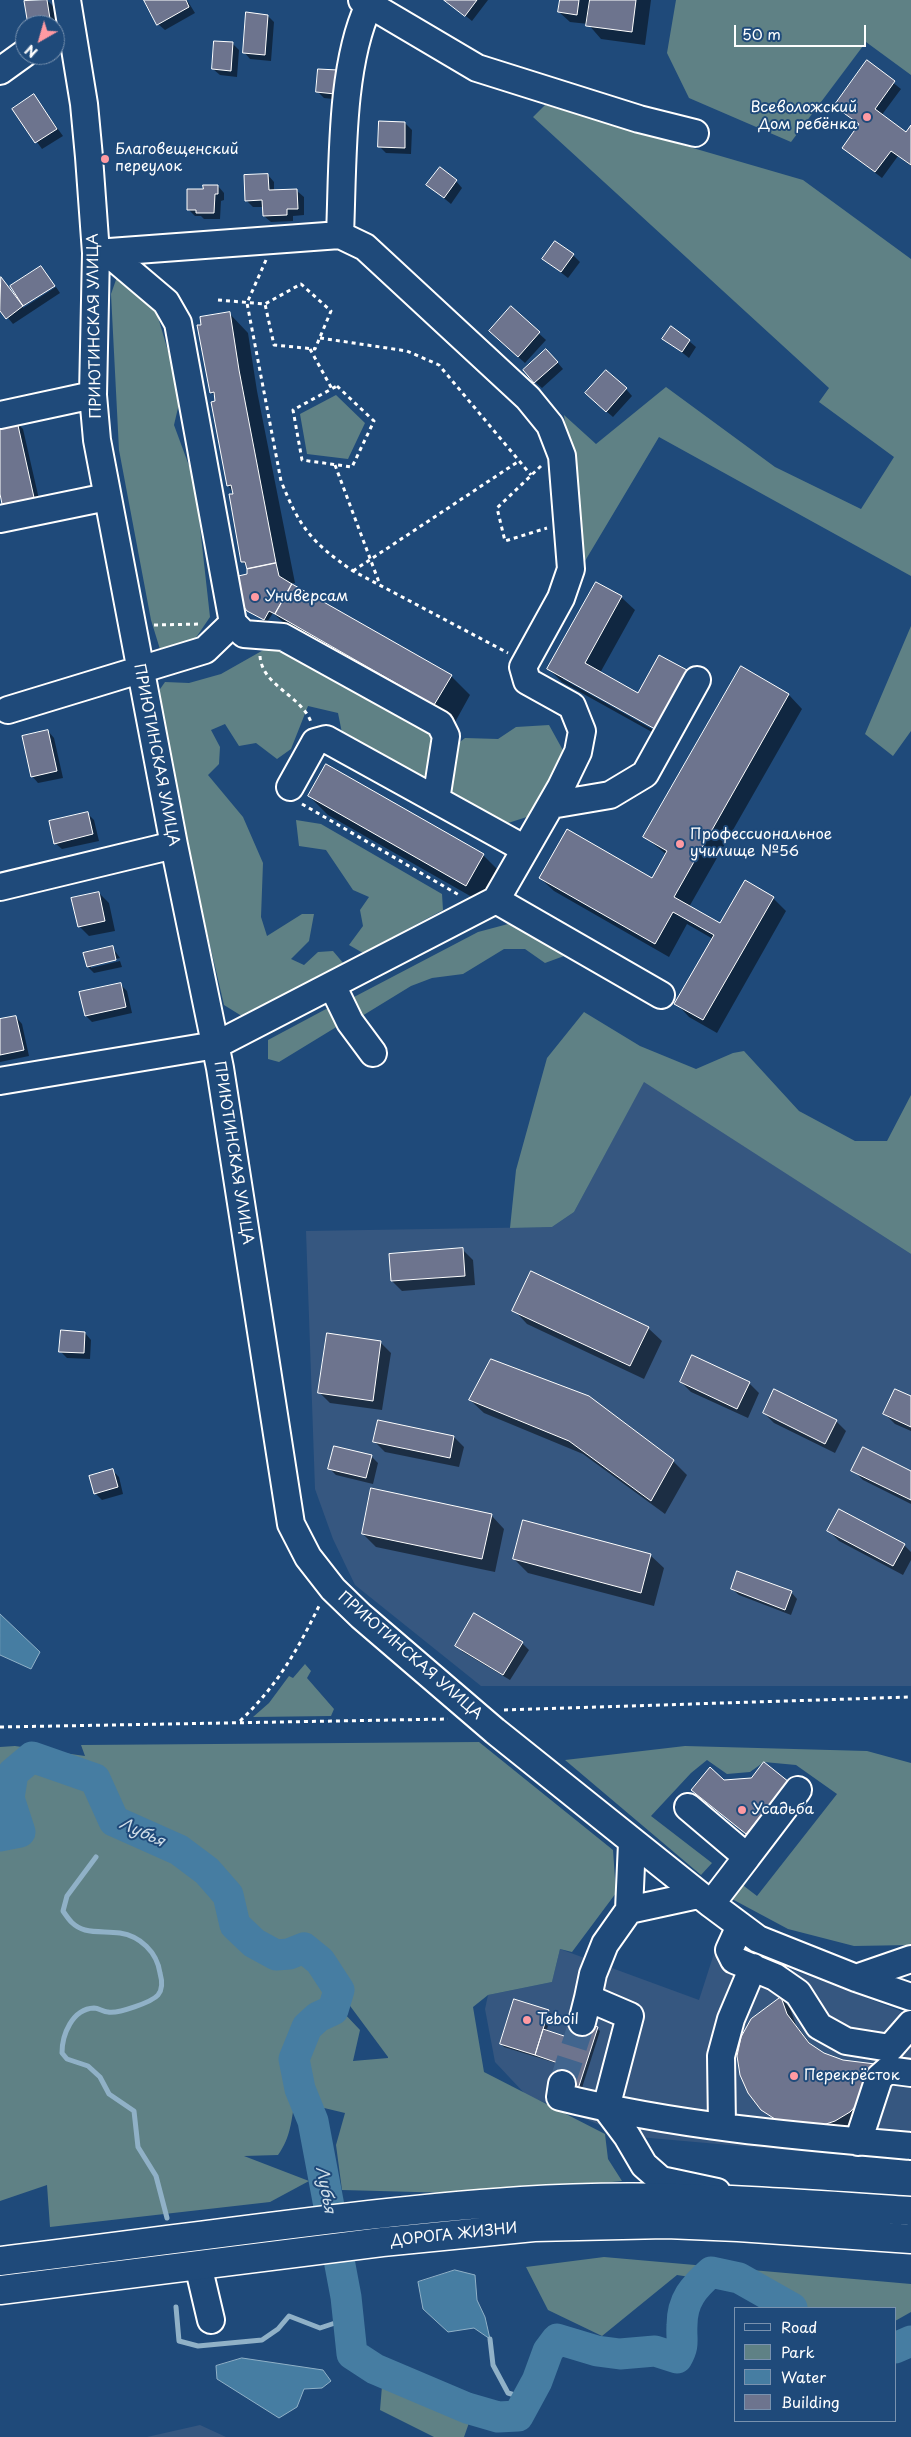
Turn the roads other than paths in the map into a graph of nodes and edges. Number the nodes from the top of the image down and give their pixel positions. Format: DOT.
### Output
graph roads {
  1 [pos="366,2"];
  2 [pos="65,17"];
  3 [pos="15,60"];
  4 [pos="0,71"];
  5 [pos="695,133"];
  6 [pos="340,234"];
  7 [pos="101,252"];
  8 [pos="93,395"];
  9 [pos="0,415"];
  10 [pos="107,497"];
  11 [pos="0,518"];
  12 [pos="233,623"];
  13 [pos="140,671"];
  14 [pos="697,680"];
  15 [pos="8,710"];
  16 [pos="290,787"];
  17 [pos="436,800"];
  18 [pos="551,805"];
  19 [pos="174,846"];
  20 [pos="525,850"];
  21 [pos="0,888"];
  22 [pos="488,904"];
  23 [pos="332,985"];
  24 [pos="661,996"];
  25 [pos="216,1046"];
  26 [pos="373,1053"];
  27 [pos="0,1081"];
  28 [pos="798,1790"];
  29 [pos="688,1807"];
  30 [pos="632,1843"];
  31 [pos="747,1857"];
  32 [pos="704,1899"];
  33 [pos="629,1910"];
  34 [pos="740,1926"];
  35 [pos="911,1959"];
  36 [pos="753,1967"];
  37 [pos="856,1978"];
  38 [pos="911,1997"];
  39 [pos="911,2024"];
  40 [pos="897,2064"];
  41 [pos="562,2084"];
  42 [pos="606,2108"];
  43 [pos="722,2126"];
  44 [pos="858,2142"];
  45 [pos="911,2146"];
  46 [pos="759,2202"];
  47 [pos="911,2211"];
  48 [pos="911,2239"];
  49 [pos="0,2261"];
  50 [pos="198,2265"];
  51 [pos="0,2290"];
  52 [pos="211,2320"];
  1 -- 5 [label="street"];
  1 -- 6 [label="street"];
  2 -- 7 [label="street, ПРИЮТИНСКАЯ УЛИЦА"];
  3 -- 4 [label="street"];
  6 -- 7 [label="street"];
  6 -- 18 [label="street"];
  7 -- 8 [label="street, ПРИЮТИНСКАЯ УЛИЦА"];
  7 -- 12 [label="street"];
  8 -- 9 [label="street"];
  8 -- 10 [label="street, ПРИЮТИНСКАЯ УЛИЦА"];
  10 -- 11 [label="street"];
  10 -- 13 [label="street, ПРИЮТИНСКАЯ УЛИЦА"];
  12 -- 13 [label="street"];
  12 -- 17 [label="street"];
  13 -- 15 [label="street"];
  13 -- 19 [label="street, ПРИЮТИНСКАЯ УЛИЦА"];
  14 -- 18 [label="street"];
  16 -- 17 [label="street"];
  17 -- 20 [label="street"];
  18 -- 20 [label="street"];
  19 -- 21 [label="street"];
  19 -- 25 [label="street, ПРИЮТИНСКАЯ УЛИЦА"];
  20 -- 22 [label="street"];
  22 -- 23 [label="street"];
  22 -- 24 [label="street"];
  23 -- 25 [label="street"];
  23 -- 26 [label="street"];
  25 -- 27 [label="street"];
  25 -- 30 [label="street, ПРИЮТИНСКАЯ УЛИЦА"];
  28 -- 31 [label="street"];
  29 -- 31 [label="street"];
  30 -- 32 [label="street, ПРИЮТИНСКАЯ УЛИЦА"];
  30 -- 33 [label="street"];
  31 -- 32 [label="street"];
  32 -- 33 [label="street"];
  32 -- 34 [label="street, ПРИЮТИНСКАЯ УЛИЦА"];
  33 -- 42 [label="street"];
  34 -- 36 [label="street"];
  34 -- 37 [label="street, ПРИЮТИНСКАЯ УЛИЦА"];
  35 -- 37 [label="street"];
  36 -- 40 [label="street"];
  36 -- 43 [label="street"];
  37 -- 38 [label="street, ПРИЮТИНСКАЯ УЛИЦА"];
  39 -- 40 [label="street"];
  40 -- 44 [label="street"];
  41 -- 42 [label="street"];
  42 -- 43 [label="street"];
  42 -- 46 [label="street"];
  43 -- 44 [label="street"];
  44 -- 45 [label="street"];
  46 -- 47 [label="main road, ДОРОГА ЖИЗНИ"];
  46 -- 49 [label="main road, ДОРОГА ЖИЗНИ"];
  48 -- 50 [label="main road, ДОРОГА ЖИЗНИ"];
  50 -- 51 [label="main road, ДОРОГА ЖИЗНИ"];
  50 -- 52 [label="street"];
}
